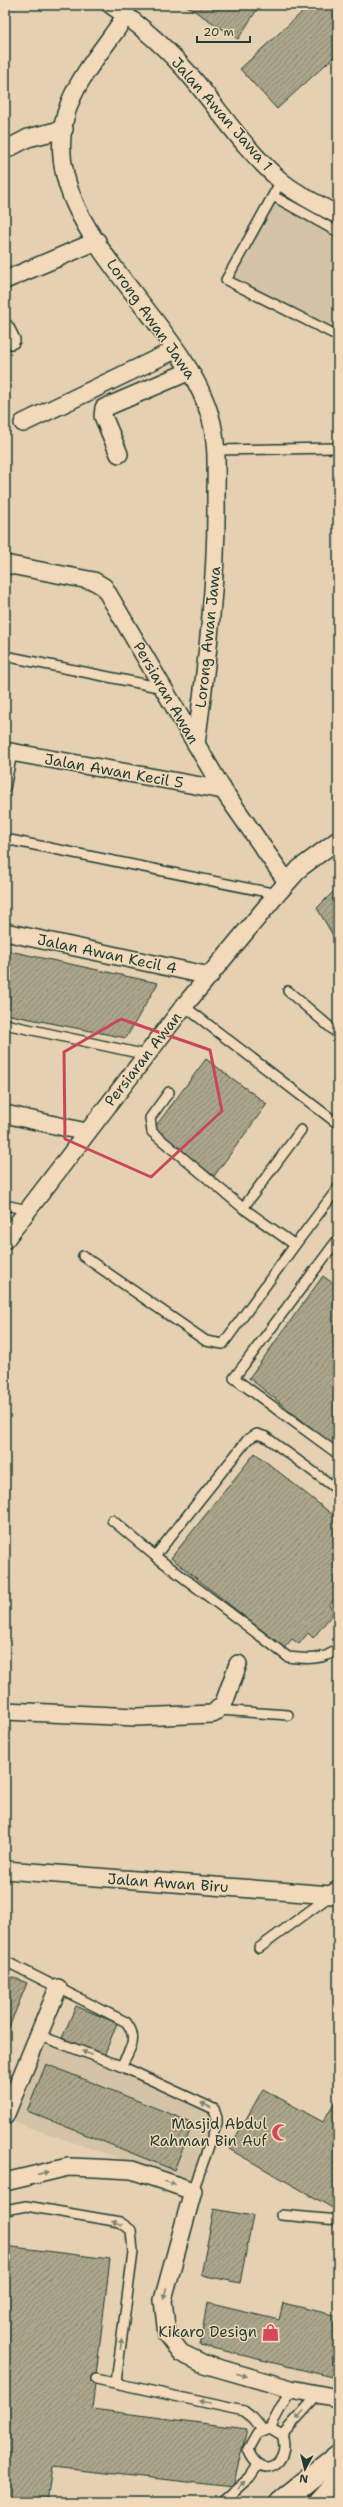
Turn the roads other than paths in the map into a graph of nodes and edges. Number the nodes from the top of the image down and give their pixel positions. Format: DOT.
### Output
graph roads {
  1 [pos="111,5"];
  2 [pos="126,15"];
  3 [pos="64,129"];
  4 [pos="5,150"];
  5 [pos="281,181"];
  6 [pos="273,196"];
  7 [pos="338,215"];
  8 [pos="338,232"];
  9 [pos="96,241"];
  10 [pos="5,280"];
  11 [pos="338,336"];
  12 [pos="175,350"];
  13 [pos="190,371"];
  14 [pos="23,423"];
  15 [pos="336,448"];
  16 [pos="216,450"];
  17 [pos="119,454"];
  18 [pos="5,564"];
  19 [pos="5,656"];
  20 [pos="164,689"];
  21 [pos="196,744"];
  22 [pos="9,752"];
  23 [pos="5,788"];
  24 [pos="223,790"];
  25 [pos="5,839"];
  26 [pos="338,840"];
  27 [pos="282,888"];
  28 [pos="5,932"];
  29 [pos="210,976"];
  30 [pos="288,991"];
  31 [pos="184,1006"];
  32 [pos="5,1024"];
  33 [pos="338,1034"];
  34 [pos="147,1055"];
  35 [pos="169,1092"];
  36 [pos="5,1114"];
  37 [pos="338,1124"];
  38 [pos="301,1130"];
  39 [pos="86,1132"];
  40 [pos="338,1188"];
  41 [pos="5,1205"];
  42 [pos="243,1208"];
  43 [pos="28,1210"];
  44 [pos="338,1239"];
  45 [pos="5,1240"];
  46 [pos="295,1245"];
  47 [pos="83,1256"];
  48 [pos="338,1454"];
  49 [pos="338,1490"];
  50 [pos="112,1520"];
  51 [pos="155,1556"];
  52 [pos="338,1648"];
  53 [pos="238,1664"];
  54 [pos="5,1710"];
  55 [pos="219,1710"];
  56 [pos="288,1715"];
  57 [pos="5,1870"];
  58 [pos="335,1893"];
  59 [pos="259,1948"];
  60 [pos="5,1961"];
  61 [pos="58,1988"];
  62 [pos="38,2034"];
  63 [pos="121,2066"];
  64 [pos="5,2116"];
  65 [pos="10,2177"];
  66 [pos="193,2191"];
  67 [pos="5,2210"];
  68 [pos="281,2215"];
  69 [pos="338,2220"];
  70 [pos="96,2378"];
  71 [pos="116,2382"];
  72 [pos="291,2389"];
  73 [pos="318,2395"];
  74 [pos="337,2400"];
  75 [pos="267,2429"];
  76 [pos="282,2434"];
  77 [pos="338,2456"];
  78 [pos="258,2465"];
  79 [pos="338,2482"];
  80 [pos="222,2502"];
  81 [pos="281,2502"];
  82 [pos="320,2502"];
  1 -- 2 [label="street, Jalan Awan Jawa 1"];
  2 -- 3 [label="street, Lorong Awan Jawa"];
  2 -- 5 [label="street, Jalan Awan Jawa 1"];
  3 -- 4 [label="street"];
  3 -- 9 [label="street, Lorong Awan Jawa"];
  5 -- 6 [label="lane"];
  5 -- 7 [label="street, Jalan Awan Jawa 1"];
  6 -- 8 [label="lane"];
  6 -- 11 [label="lane"];
  9 -- 10 [label="street"];
  9 -- 12 [label="street, Lorong Awan Jawa"];
  12 -- 13 [label="street, Lorong Awan Jawa"];
  12 -- 14 [label="street"];
  13 -- 16 [label="street, Lorong Awan Jawa"];
  13 -- 17 [label="street"];
  15 -- 16 [label="lane"];
  16 -- 21 [label="street, Lorong Awan Jawa"];
  18 -- 20 [label="street, Persiaran Awan"];
  19 -- 20 [label="lane"];
  20 -- 21 [label="street, Persiaran Awan"];
  21 -- 24 [label="street, Persiaran Awan"];
  22 -- 23 [label="lane"];
  22 -- 24 [label="street, Jalan Awan Kecil 5"];
  24 -- 27 [label="street, Persiaran Awan"];
  25 -- 27 [label="lane"];
  26 -- 27 [label="street, Persiaran Awan"];
  27 -- 29 [label="street, Persiaran Awan"];
  28 -- 29 [label="street, Jalan Awan Kecil 4"];
  29 -- 31 [label="street, Persiaran Awan"];
  30 -- 33 [label="lane"];
  31 -- 34 [label="street, Persiaran Awan"];
  31 -- 37 [label="lane"];
  32 -- 34 [label="lane"];
  34 -- 39 [label="street, Persiaran Awan"];
  35 -- 42 [label="lane"];
  36 -- 39 [label="street"];
  38 -- 42 [label="lane"];
  39 -- 43 [label="street, Persiaran Awan"];
  40 -- 46 [label="lane"];
  41 -- 43 [label="lane"];
  42 -- 46 [label="lane"];
  43 -- 45 [label="street, Persiaran Awan"];
  44 -- 48 [label="lane"];
  46 -- 47 [label="lane"];
  49 -- 51 [label="lane"];
  50 -- 51 [label="lane"];
  51 -- 52 [label="lane"];
  53 -- 55 [label="street"];
  54 -- 55 [label="street"];
  55 -- 56 [label="lane"];
  57 -- 58 [label="street, Jalan Awan Biru"];
  58 -- 59 [label="lane, Jalan Awan Biru"];
  60 -- 61 [label="lane"];
  61 -- 62 [label="street"];
  61 -- 63 [label="lane"];
  63 -- 62 [label="lane, one-way"];
  62 -- 64 [label="street"];
  66 -- 63 [label="lane, one-way"];
  65 -- 66 [label="street, one-way"];
  66 -- 72 [label="street, one-way"];
  71 -- 67 [label="lane, one-way"];
  68 -- 69 [label="lane"];
  70 -- 71 [label="lane"];
  75 -- 71 [label="lane, one-way"];
  72 -- 73 [label="street"];
  72 -- 75 [label="lane"];
  73 -- 74 [label="street"];
  73 -- 76 [label="lane, one-way"];
  75 -- 76 [label="lane"];
  75 -- 78 [label="lane"];
  76 -- 78 [label="lane"];
  77 -- 81 [label="main road"];
  80 -- 78 [label="lane, one-way"];
  79 -- 82 [label="main road"];
}
